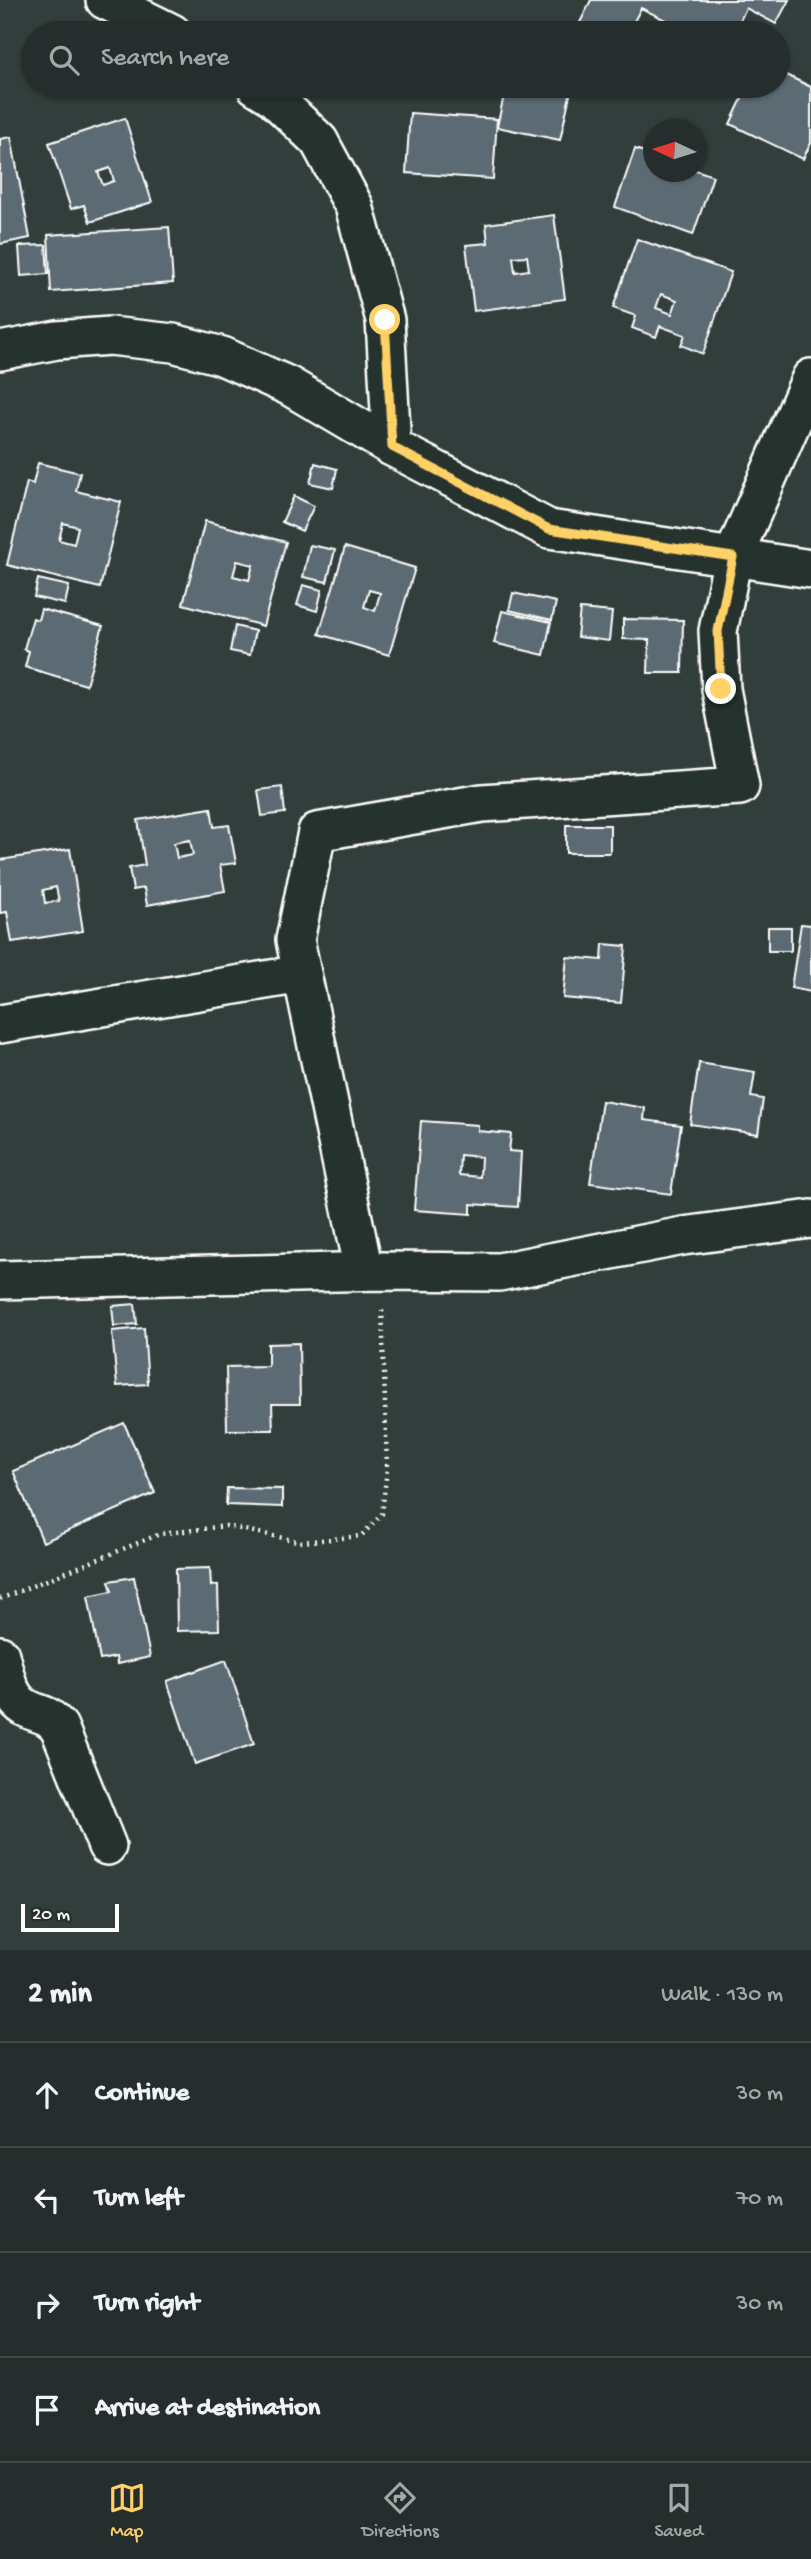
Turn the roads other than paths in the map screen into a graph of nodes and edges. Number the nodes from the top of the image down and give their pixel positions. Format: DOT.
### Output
graph roads {
  1 [pos="105,0"];
  2 [pos="148,21"];
  3 [pos="274,98"];
  4 [pos="0,351"];
  5 [pos="811,378"];
  6 [pos="392,447"];
  7 [pos="733,557"];
  8 [pos="811,569"];
  9 [pos="302,974"];
  10 [pos="0,1024"];
  11 [pos="811,1219"];
  12 [pos="373,1271"];
  13 [pos="0,1280"];
  14 [pos="0,1655"];
  15 [pos="107,1846"];
  1 -- 2 [label="street"];
  3 -- 6 [label="street"];
  4 -- 6 [label="street"];
  5 -- 7 [label="street"];
  6 -- 7 [label="street"];
  7 -- 8 [label="street"];
  7 -- 9 [label="street"];
  9 -- 10 [label="street"];
  9 -- 12 [label="street"];
  11 -- 12 [label="street"];
  12 -- 13 [label="street"];
  14 -- 15 [label="street"];
}
